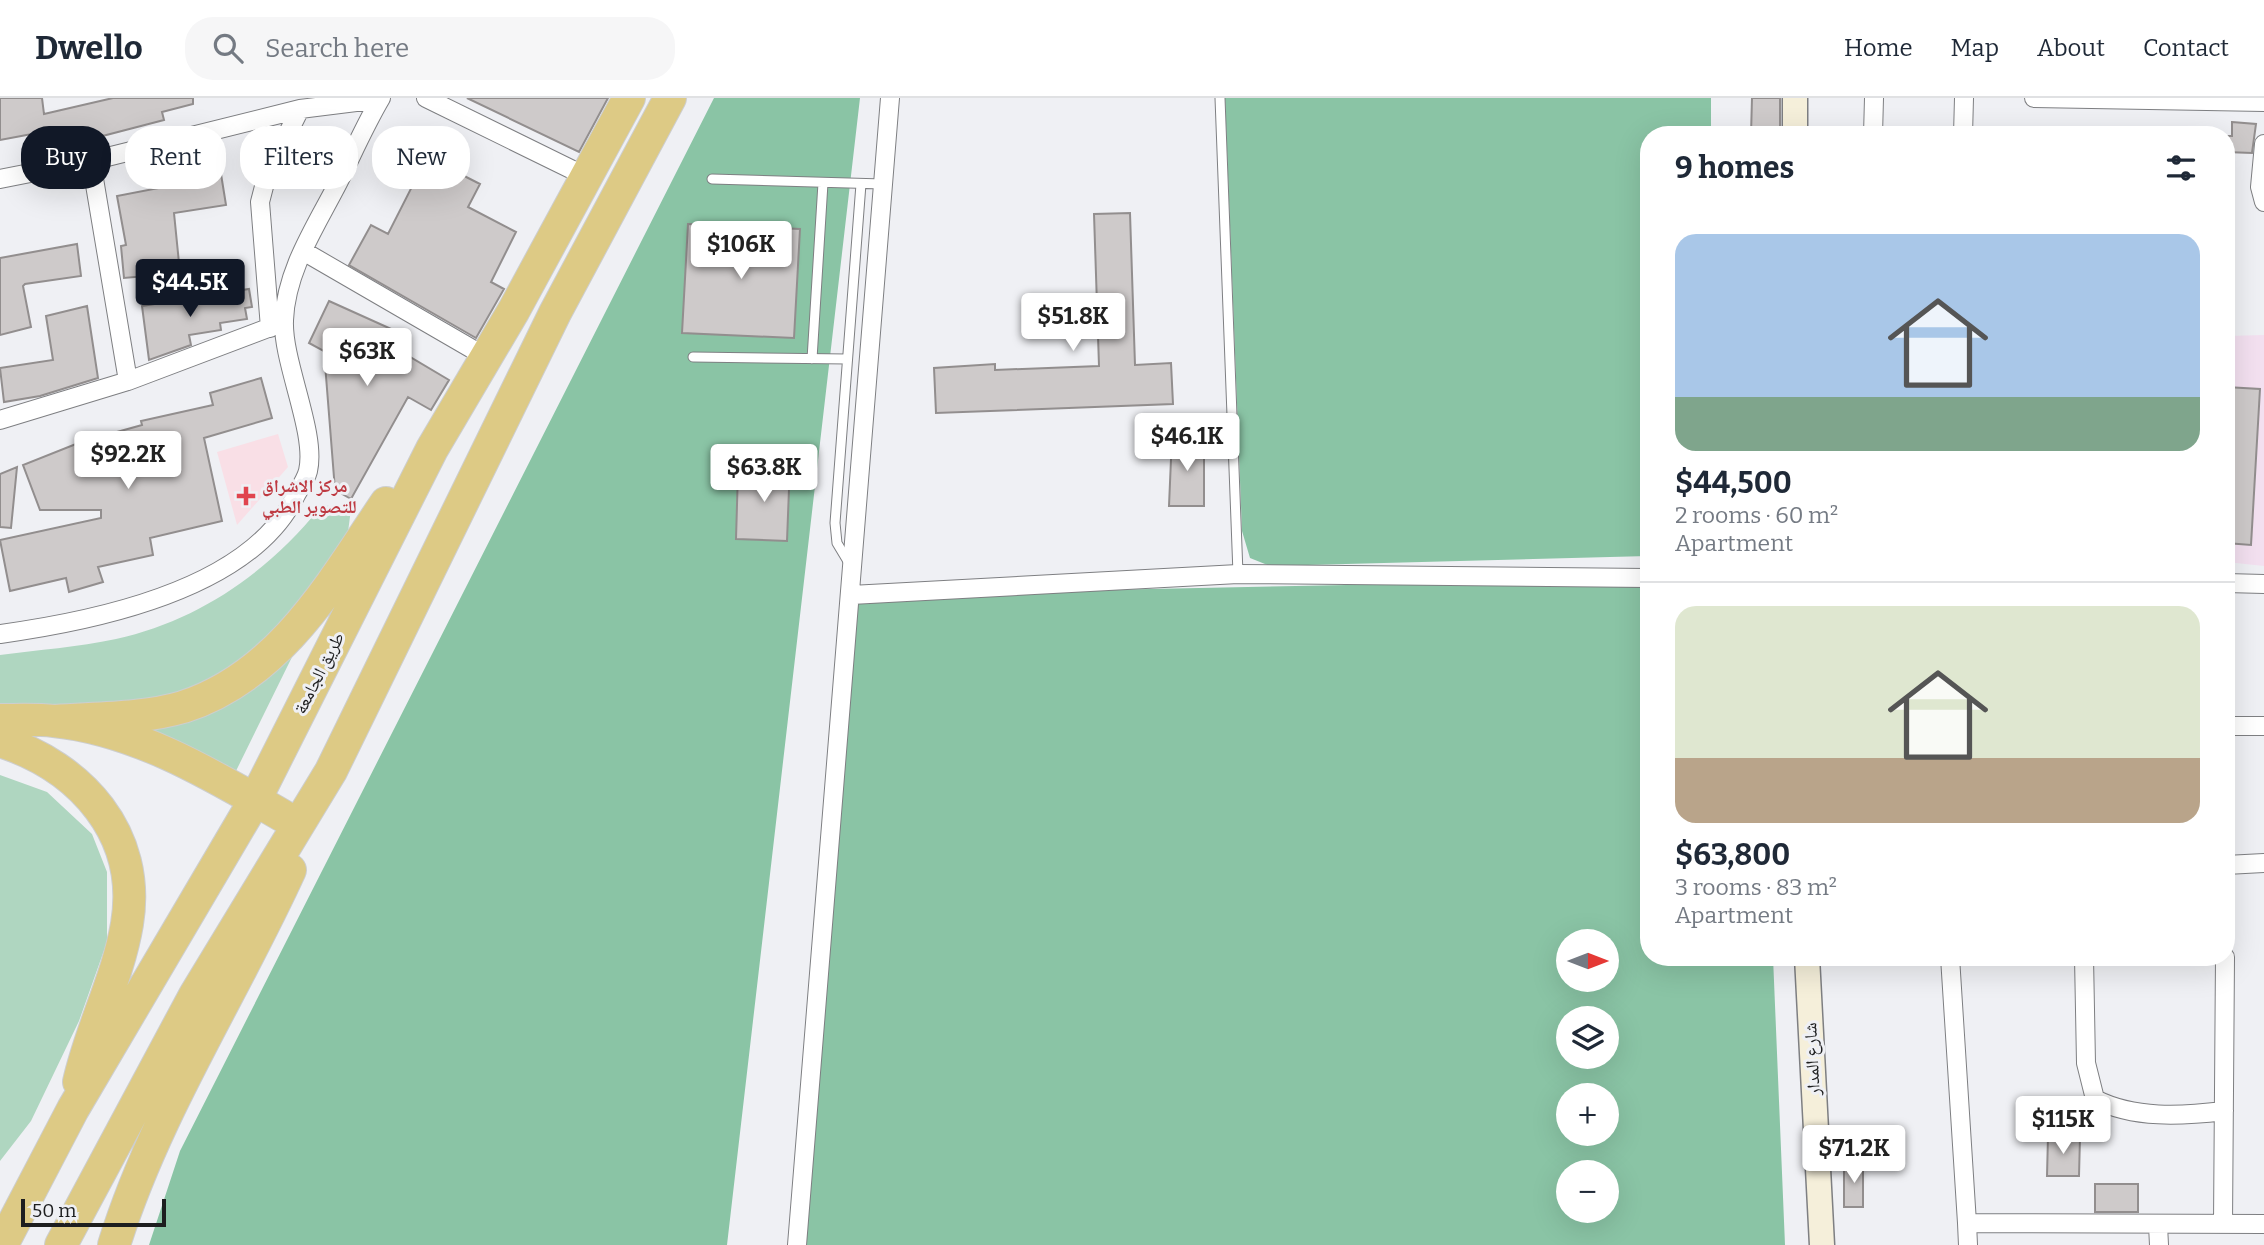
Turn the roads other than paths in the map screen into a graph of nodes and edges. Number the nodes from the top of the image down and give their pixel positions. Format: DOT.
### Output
graph roads {
  1 [pos="426,98"];
  2 [pos="628,98"];
  3 [pos="670,98"];
  4 [pos="890,98"];
  5 [pos="1220,98"];
  6 [pos="1795,98"];
  7 [pos="1874,98"];
  8 [pos="1964,98"];
  9 [pos="2034,98"];
  10 [pos="2061,98"];
  11 [pos="381,99"];
  12 [pos="2149,99"];
  13 [pos="2264,102"];
  14 [pos="300,109"];
  15 [pos="1795,126"];
  16 [pos="1873,126"];
  17 [pos="1963,126"];
  18 [pos="2264,144"];
  19 [pos="111,156"];
  20 [pos="21,175"];
  21 [pos="587,177"];
  22 [pos="0,179"];
  23 [pos="712,179"];
  24 [pos="823,183"];
  25 [pos="860,184"];
  26 [pos="883,184"];
  27 [pos="96,189"];
  28 [pos="2264,202"];
  29 [pos="303,251"];
  30 [pos="277,325"];
  31 [pos="486,357"];
  32 [pos="694,357"];
  33 [pos="812,359"];
  34 [pos="847,359"];
  35 [pos="128,381"];
  36 [pos="0,420"];
  37 [pos="432,449"];
  38 [pos="853,569"];
  39 [pos="1238,575"];
  40 [pos="1640,578"];
  41 [pos="2235,583"];
  42 [pos="2264,584"];
  43 [pos="852,595"];
  44 [pos="0,634"];
  45 [pos="0,720"];
  46 [pos="55,721"];
  47 [pos="2235,726"];
  48 [pos="2264,726"];
  49 [pos="0,741"];
  50 [pos="331,771"];
  51 [pos="255,800"];
  52 [pos="297,824"];
  53 [pos="2264,863"];
  54 [pos="2235,864"];
  55 [pos="1807,966"];
  56 [pos="1951,966"];
  57 [pos="2084,966"];
  58 [pos="2225,966"];
  59 [pos="73,1109"];
  60 [pos="2224,1111"];
  61 [pos="1967,1223"];
  62 [pos="2223,1224"];
  63 [pos="2264,1224"];
  64 [pos="2158,1225"];
  65 [pos="2,1245"];
  66 [pos="61,1245"];
  67 [pos="114,1245"];
  68 [pos="797,1245"];
  69 [pos="1822,1245"];
  70 [pos="1968,1245"];
  71 [pos="2159,1245"];
  1 -- 21 [label="street"];
  2 -- 21 [label="highway, طريق الجامعة"];
  3 -- 50 [label="highway"];
  4 -- 26 [label="street"];
  5 -- 39 [label="lane"];
  6 -- 15 [label="street"];
  7 -- 16 [label="street"];
  8 -- 17 [label="street"];
  9 -- 10 [label="street"];
  10 -- 12 [label="street"];
  11 -- 14 [label="street"];
  11 -- 29 [label="street"];
  12 -- 13 [label="street"];
  14 -- 19 [label="street"];
  14 -- 30 [label="street"];
  18 -- 28 [label="street"];
  20 -- 22 [label="street"];
  21 -- 31 [label="highway, طريق الجامعة"];
  23 -- 24 [label="lane"];
  24 -- 25 [label="lane"];
  24 -- 33 [label="lane"];
  25 -- 26 [label="lane"];
  25 -- 34 [label="lane"];
  26 -- 38 [label="street"];
  27 -- 35 [label="street"];
  29 -- 30 [label="street"];
  29 -- 31 [label="street"];
  30 -- 35 [label="street"];
  30 -- 44 [label="street"];
  31 -- 37 [label="highway, طريق الجامعة"];
  32 -- 33 [label="lane"];
  33 -- 34 [label="lane"];
  34 -- 38 [label="lane"];
  35 -- 36 [label="street"];
  37 -- 46 [label="highway"];
  37 -- 51 [label="highway, طريق الجامعة"];
  38 -- 43 [label="street"];
  39 -- 40 [label="street"];
  39 -- 43 [label="street"];
  41 -- 42 [label="street"];
  43 -- 68 [label="street"];
  45 -- 46 [label="highway"];
  46 -- 51 [label="highway"];
  47 -- 48 [label="street"];
  49 -- 59 [label="highway"];
  50 -- 52 [label="highway"];
  50 -- 67 [label="highway"];
  51 -- 52 [label="highway"];
  51 -- 59 [label="highway, طريق الجامعة"];
  52 -- 66 [label="highway"];
  53 -- 54 [label="street"];
  55 -- 69 [label="street, شارع المدار"];
  56 -- 61 [label="street"];
  57 -- 60 [label="street"];
  58 -- 60 [label="street"];
  59 -- 65 [label="highway, طريق الجامعة"];
  60 -- 62 [label="street"];
  61 -- 64 [label="street"];
  61 -- 70 [label="street"];
  62 -- 63 [label="street"];
  62 -- 64 [label="street"];
  64 -- 71 [label="street"];
}
